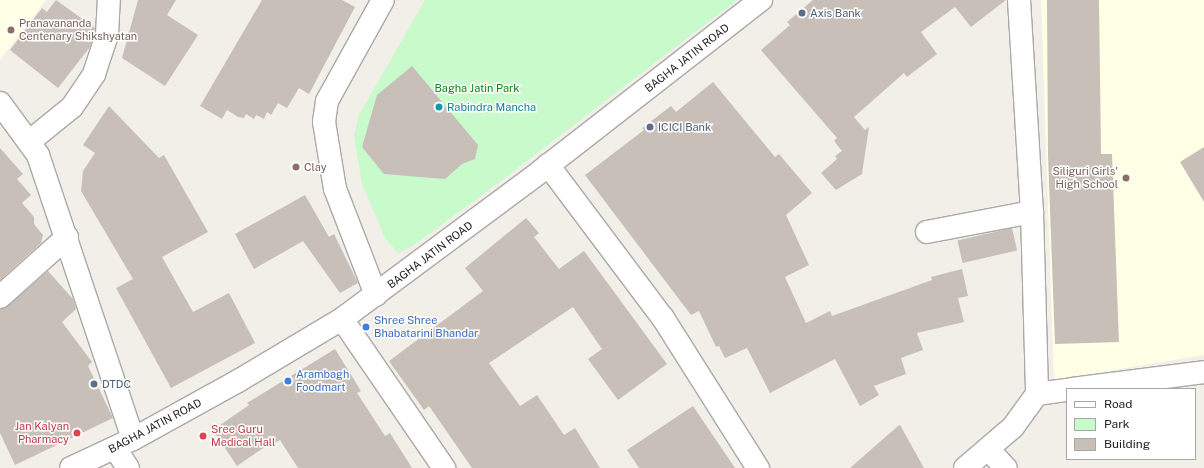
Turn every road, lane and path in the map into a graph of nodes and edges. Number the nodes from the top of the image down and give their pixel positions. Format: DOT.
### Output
graph roads {
  1 [pos="108,0"];
  2 [pos="383,0"];
  3 [pos="761,0"];
  4 [pos="1019,0"];
  5 [pos="0,103"];
  6 [pos="30,141"];
  7 [pos="548,166"];
  8 [pos="1032,212"];
  9 [pos="926,232"];
  10 [pos="67,237"];
  11 [pos="376,295"];
  12 [pos="0,297"];
  13 [pos="342,319"];
  14 [pos="1204,372"];
  15 [pos="1080,388"];
  16 [pos="1066,390"];
  17 [pos="1037,394"];
  18 [pos="124,444"];
  19 [pos="988,449"];
  20 [pos="71,468"];
  21 [pos="128,468"];
  22 [pos="444,468"];
  23 [pos="758,468"];
  24 [pos="965,468"];
  25 [pos="1006,468"];
  1 -- 6 [label="street"];
  2 -- 11 [label="street"];
  3 -- 7 [label="street, BAGHA JATIN ROAD"];
  4 -- 8 [label="street"];
  5 -- 6 [label="street"];
  6 -- 10 [label="street"];
  7 -- 11 [label="street, BAGHA JATIN ROAD"];
  7 -- 23 [label="street"];
  8 -- 9 [label="street"];
  8 -- 17 [label="street"];
  10 -- 12 [label="street"];
  10 -- 18 [label="street"];
  11 -- 13 [label="street, BAGHA JATIN ROAD"];
  13 -- 18 [label="street, BAGHA JATIN ROAD"];
  13 -- 22 [label="street"];
  14 -- 15 [label="street"];
  16 -- 17 [label="street"];
  17 -- 19 [label="street"];
  18 -- 20 [label="street, BAGHA JATIN ROAD"];
  18 -- 21 [label="street"];
  19 -- 24 [label="street"];
  19 -- 25 [label="street"];
}
